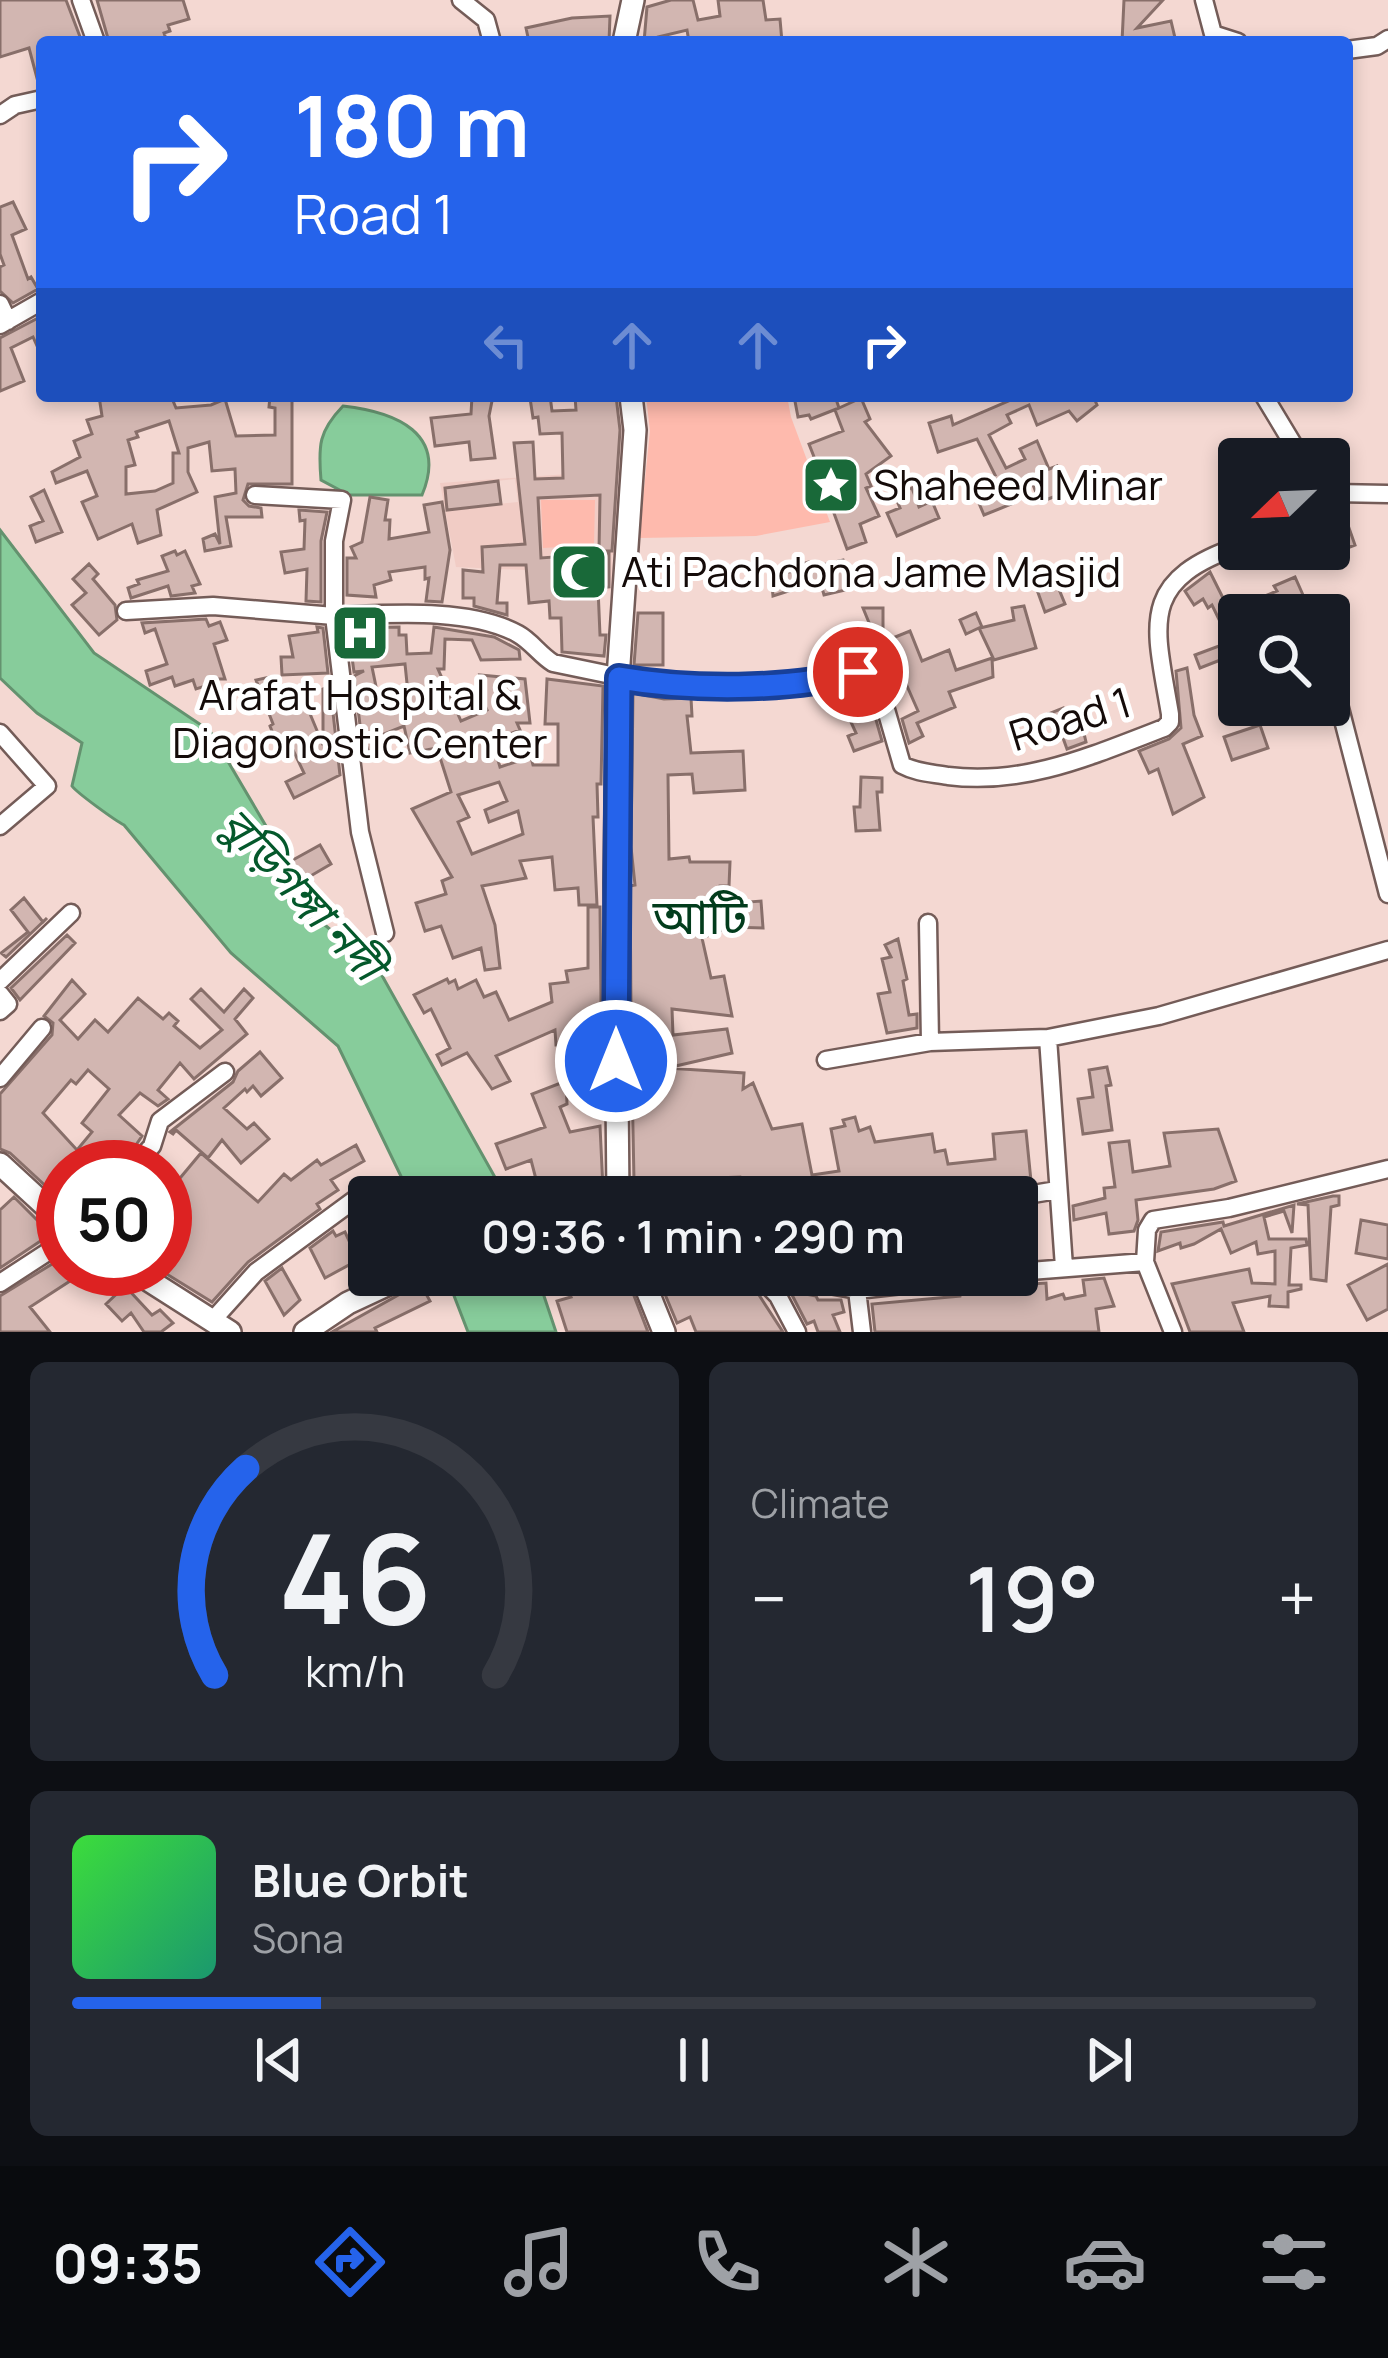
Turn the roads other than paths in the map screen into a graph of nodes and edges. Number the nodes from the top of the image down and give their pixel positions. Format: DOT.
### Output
graph roads {
  1 [pos="81,0"];
  2 [pos="461,0"];
  3 [pos="1204,0"];
  4 [pos="640,2"];
  5 [pos="94,36"];
  6 [pos="490,36"];
  7 [pos="627,36"];
  8 [pos="1219,36"];
  9 [pos="1388,39"];
  10 [pos="1353,49"];
  11 [pos="36,100"];
  12 [pos="0,116"];
  13 [pos="36,304"];
  14 [pos="3,317"];
  15 [pos="632,402"];
  16 [pos="1268,402"];
  17 [pos="1289,438"];
  18 [pos="1350,493"];
  19 [pos="1388,494"];
  20 [pos="255,495"];
  21 [pos="1218,554"];
  22 [pos="125,611"];
  23 [pos="334,616"];
  24 [pos="619,678"];
  25 [pos="1345,726"];
  26 [pos="0,733"];
  27 [pos="0,826"];
  28 [pos="1388,894"];
  29 [pos="71,913"];
  30 [pos="928,923"];
  31 [pos="385,933"];
  32 [pos="1388,950"];
  33 [pos="0,981"];
  34 [pos="0,994"];
  35 [pos="0,1011"];
  36 [pos="42,1028"];
  37 [pos="1048,1038"];
  38 [pos="930,1042"];
  39 [pos="826,1060"];
  40 [pos="225,1072"];
  41 [pos="0,1078"];
  42 [pos="154,1140"];
  43 [pos="0,1164"];
  44 [pos="1388,1169"];
  45 [pos="613,1176"];
  46 [pos="1057,1190"];
  47 [pos="1038,1193"];
  48 [pos="36,1197"];
  49 [pos="348,1204"];
  50 [pos="36,1260"];
  51 [pos="1145,1262"];
  52 [pos="1064,1268"];
  53 [pos="1038,1270"];
  54 [pos="0,1283"];
  55 [pos="173,1296"];
  56 [pos="363,1296"];
  57 [pos="649,1296"];
  58 [pos="778,1296"];
  59 [pos="858,1296"];
  60 [pos="224,1329"];
  61 [pos="795,1331"];
  62 [pos="305,1332"];
  63 [pos="664,1332"];
  64 [pos="862,1332"];
  65 [pos="1173,1332"];
  1 -- 5 [label="street"];
  2 -- 6 [label="street"];
  3 -- 8 [label="street"];
  4 -- 7 [label="main road"];
  9 -- 10 [label="street"];
  11 -- 12 [label="street"];
  13 -- 14 [label="street"];
  15 -- 24 [label="main road"];
  16 -- 17 [label="street"];
  18 -- 19 [label="street"];
  20 -- 23 [label="street"];
  21 -- 24 [label="street, Road 1"];
  22 -- 23 [label="street"];
  23 -- 24 [label="street"];
  23 -- 31 [label="street"];
  24 -- 45 [label="main road"];
  25 -- 28 [label="street"];
  26 -- 27 [label="street"];
  29 -- 33 [label="street"];
  30 -- 38 [label="street"];
  32 -- 37 [label="street"];
  34 -- 35 [label="street"];
  36 -- 41 [label="street"];
  37 -- 38 [label="street"];
  37 -- 46 [label="street"];
  38 -- 39 [label="street"];
  40 -- 42 [label="street"];
  43 -- 48 [label="main road"];
  44 -- 51 [label="street"];
  46 -- 47 [label="street"];
  46 -- 52 [label="street"];
  49 -- 60 [label="street"];
  50 -- 54 [label="street"];
  51 -- 52 [label="street"];
  51 -- 65 [label="street"];
  52 -- 53 [label="street"];
  55 -- 60 [label="main road"];
  56 -- 62 [label="main road"];
  57 -- 63 [label="main road"];
  58 -- 61 [label="street"];
  59 -- 64 [label="street"];
}
